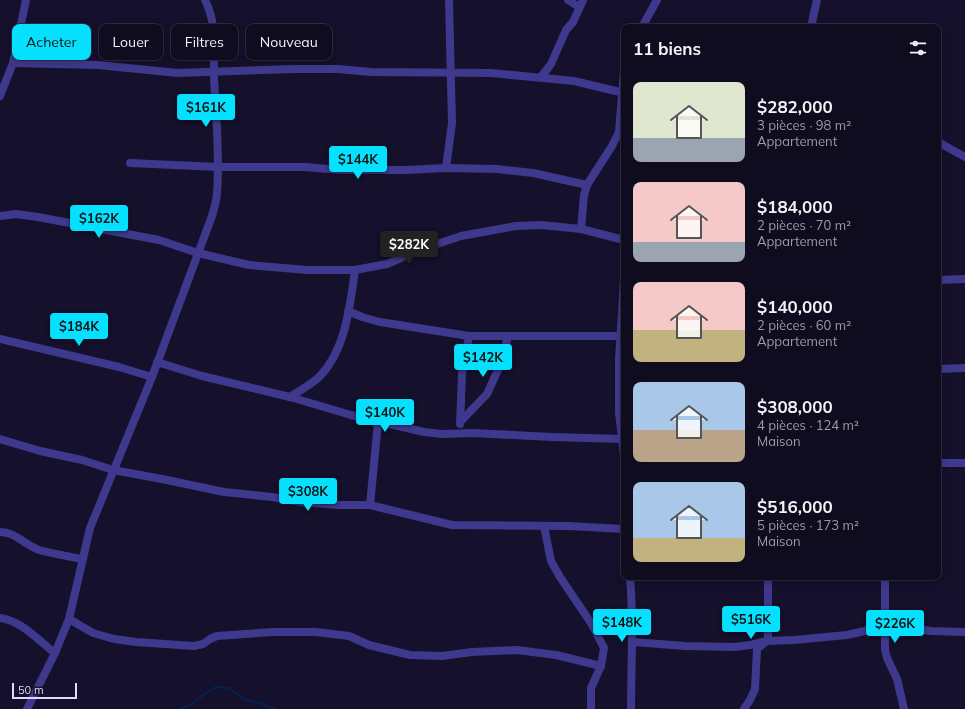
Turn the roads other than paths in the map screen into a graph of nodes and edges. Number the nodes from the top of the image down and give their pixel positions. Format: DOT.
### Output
graph roads {
  1 [pos="26,0"];
  2 [pos="205,0"];
  3 [pos="448,0"];
  4 [pos="568,0"];
  5 [pos="657,0"];
  6 [pos="817,0"];
  7 [pos="581,3"];
  8 [pos="813,14"];
  9 [pos="644,24"];
  10 [pos="808,24"];
  11 [pos="813,24"];
  12 [pos="13,63"];
  13 [pos="214,71"];
  14 [pos="451,73"];
  15 [pos="541,77"];
  16 [pos="621,93"];
  17 [pos="0,96"];
  18 [pos="621,112"];
  19 [pos="941,144"];
  20 [pos="965,157"];
  21 [pos="130,164"];
  22 [pos="218,167"];
  23 [pos="446,168"];
  24 [pos="587,185"];
  25 [pos="0,216"];
  26 [pos="581,229"];
  27 [pos="621,239"];
  28 [pos="198,253"];
  29 [pos="355,270"];
  30 [pos="965,279"];
  31 [pos="941,280"];
  32 [pos="348,311"];
  33 [pos="469,336"];
  34 [pos="508,336"];
  35 [pos="621,336"];
  36 [pos="0,339"];
  37 [pos="157,362"];
  38 [pos="965,368"];
  39 [pos="941,369"];
  40 [pos="621,373"];
  41 [pos="152,377"];
  42 [pos="290,397"];
  43 [pos="378,422"];
  44 [pos="460,422"];
  45 [pos="621,432"];
  46 [pos="457,434"];
  47 [pos="0,439"];
  48 [pos="621,439"];
  49 [pos="941,463"];
  50 [pos="965,463"];
  51 [pos="113,470"];
  52 [pos="370,505"];
  53 [pos="544,526"];
  54 [pos="621,529"];
  55 [pos="0,532"];
  56 [pos="82,559"];
  57 [pos="630,580"];
  58 [pos="768,580"];
  59 [pos="885,580"];
  60 [pos="0,618"];
  61 [pos="69,619"];
  62 [pos="886,624"];
  63 [pos="965,632"];
  64 [pos="767,641"];
  65 [pos="632,642"];
  66 [pos="55,653"];
  67 [pos="601,666"];
  68 [pos="27,709"];
  69 [pos="591,709"];
  70 [pos="631,709"];
  71 [pos="744,709"];
  72 [pos="904,709"];
  1 -- 12 [label="street"];
  2 -- 13 [label="street"];
  3 -- 14 [label="street"];
  4 -- 7 [label="street"];
  5 -- 9 [label="street"];
  6 -- 8 [label="street"];
  7 -- 15 [label="street"];
  8 -- 10 [label="street"];
  8 -- 11 [label="street"];
  12 -- 13 [label="street"];
  12 -- 17 [label="street"];
  13 -- 14 [label="street"];
  13 -- 22 [label="street"];
  14 -- 15 [label="street"];
  14 -- 23 [label="street"];
  15 -- 16 [label="street"];
  18 -- 24 [label="street"];
  19 -- 20 [label="street"];
  21 -- 22 [label="street"];
  22 -- 23 [label="street"];
  22 -- 28 [label="street"];
  23 -- 24 [label="street"];
  24 -- 26 [label="street"];
  25 -- 28 [label="street"];
  26 -- 27 [label="street"];
  26 -- 29 [label="street"];
  28 -- 29 [label="street"];
  28 -- 37 [label="street"];
  29 -- 32 [label="street"];
  30 -- 31 [label="street"];
  32 -- 33 [label="street"];
  32 -- 42 [label="street"];
  33 -- 34 [label="street"];
  33 -- 44 [label="street"];
  34 -- 35 [label="street"];
  34 -- 44 [label="street"];
  36 -- 41 [label="street"];
  37 -- 41 [label="street"];
  37 -- 42 [label="street"];
  38 -- 39 [label="street"];
  40 -- 45 [label="street"];
  41 -- 51 [label="street"];
  42 -- 43 [label="street"];
  43 -- 46 [label="street"];
  43 -- 52 [label="street"];
  44 -- 46 [label="street"];
  46 -- 48 [label="street"];
  47 -- 51 [label="street"];
  49 -- 50 [label="street"];
  51 -- 52 [label="street"];
  51 -- 56 [label="street"];
  52 -- 53 [label="street"];
  53 -- 54 [label="street"];
  53 -- 67 [label="street"];
  55 -- 56 [label="street"];
  56 -- 61 [label="street"];
  57 -- 65 [label="street"];
  58 -- 64 [label="street"];
  59 -- 62 [label="street"];
  60 -- 66 [label="street"];
  61 -- 66 [label="street"];
  61 -- 67 [label="street"];
  62 -- 63 [label="street"];
  62 -- 64 [label="street"];
  62 -- 72 [label="street"];
  64 -- 65 [label="street"];
  64 -- 71 [label="street"];
  65 -- 70 [label="street"];
  66 -- 68 [label="street"];
  67 -- 69 [label="street"];
}
